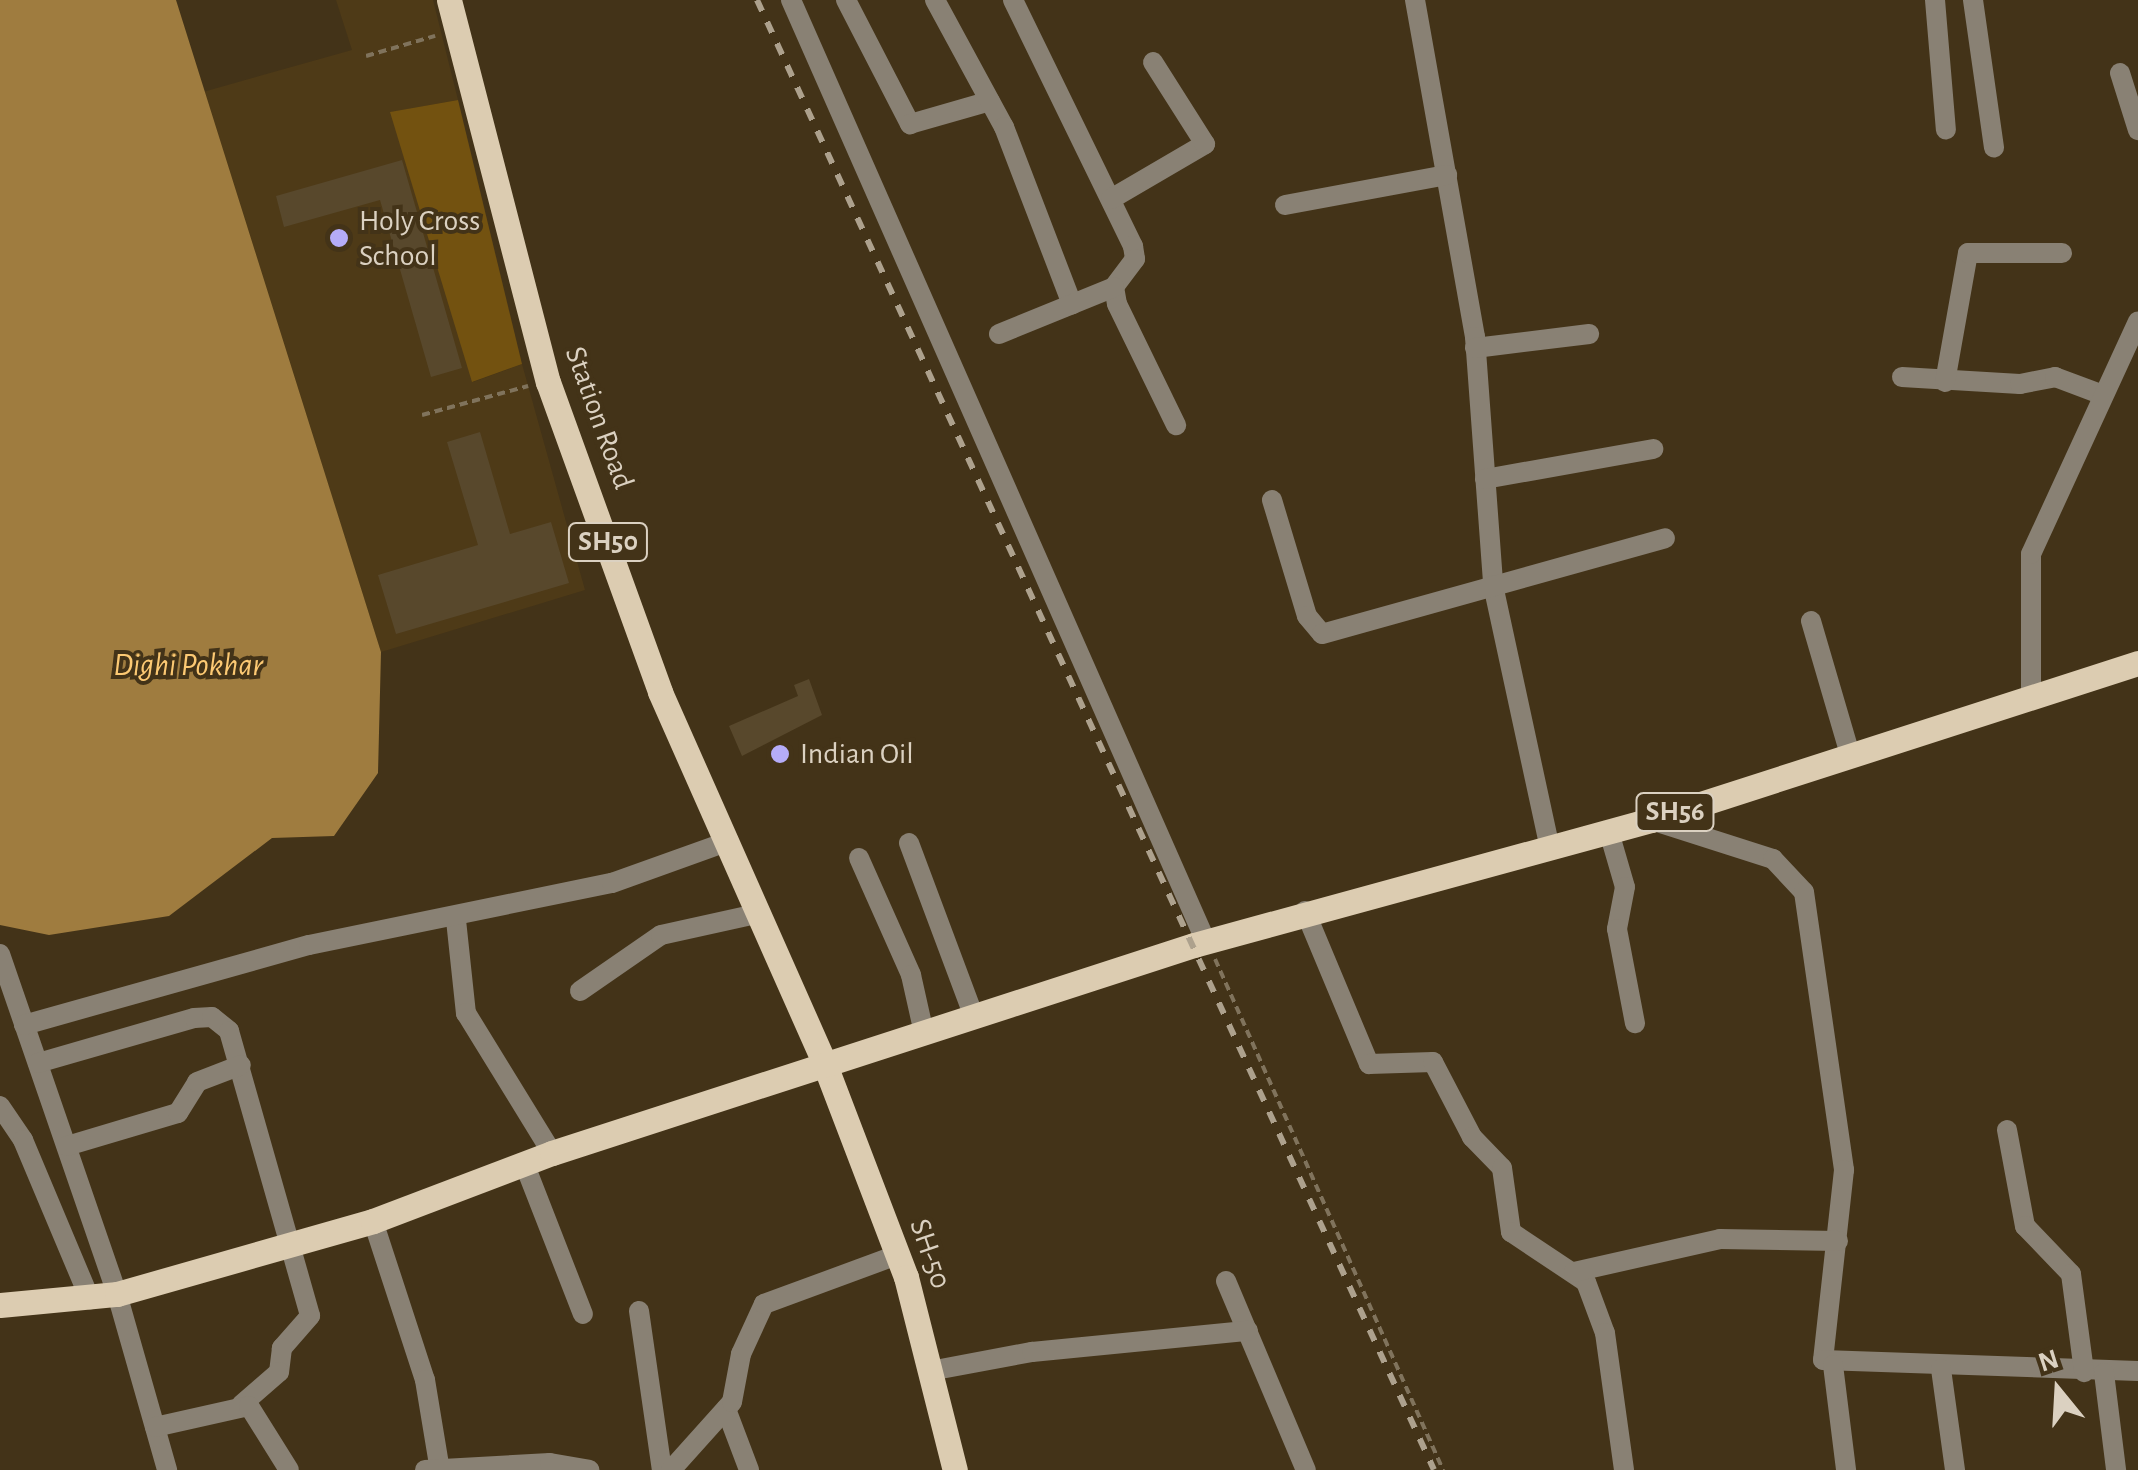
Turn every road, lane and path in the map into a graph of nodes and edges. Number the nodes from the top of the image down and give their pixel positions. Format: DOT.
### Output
graph roads {
  1 [pos="449,0"];
  2 [pos="791,0"];
  3 [pos="846,0"];
  4 [pos="935,0"];
  5 [pos="1013,0"];
  6 [pos="1415,0"];
  7 [pos="1935,0"];
  8 [pos="1974,0"];
  9 [pos="458,29"];
  10 [pos="366,56"];
  11 [pos="1153,62"];
  12 [pos="2120,72"];
  13 [pos="990,101"];
  14 [pos="1946,130"];
  15 [pos="2138,130"];
  16 [pos="1994,148"];
  17 [pos="1447,175"];
  18 [pos="1111,199"];
  19 [pos="1285,205"];
  20 [pos="2062,253"];
  21 [pos="1114,287"];
  22 [pos="1072,304"];
  23 [pos="2138,321"];
  24 [pos="999,334"];
  25 [pos="1590,334"];
  26 [pos="1476,348"];
  27 [pos="1902,377"];
  28 [pos="548,382"];
  29 [pos="1944,382"];
  30 [pos="2103,395"];
  31 [pos="422,415"];
  32 [pos="1176,425"];
  33 [pos="1654,449"];
  34 [pos="1485,479"];
  35 [pos="1272,500"];
  36 [pos="1665,538"];
  37 [pos="1493,586"];
  38 [pos="1810,621"];
  39 [pos="2138,663"];
  40 [pos="2031,696"];
  41 [pos="1850,754"];
  42 [pos="1651,820"];
  43 [pos="1610,832"];
  44 [pos="728,842"];
  45 [pos="909,843"];
  46 [pos="1550,849"];
  47 [pos="859,858"];
  48 [pos="1305,911"];
  49 [pos="760,912"];
  50 [pos="456,920"];
  51 [pos="1206,942"];
  52 [pos="0,954"];
  53 [pos="580,991"];
  54 [pos="974,1017"];
  55 [pos="1636,1023"];
  56 [pos="24,1025"];
  57 [pos="924,1034"];
  58 [pos="38,1063"];
  59 [pos="242,1065"];
  60 [pos="825,1065"];
  61 [pos="0,1106"];
  62 [pos="2007,1130"];
  63 [pos="67,1146"];
  64 [pos="552,1153"];
  65 [pos="524,1164"];
  66 [pos="373,1220"];
  67 [pos="1838,1241"];
  68 [pos="295,1243"];
  69 [pos="897,1254"];
  70 [pos="1574,1272"];
  71 [pos="1226,1281"];
  72 [pos="117,1294"];
  73 [pos="90,1300"];
  74 [pos="0,1305"];
  75 [pos="640,1311"];
  76 [pos="583,1314"];
  77 [pos="1248,1331"];
  78 [pos="1833,1365"];
  79 [pos="1941,1369"];
  80 [pos="930,1372"];
  81 [pos="2094,1372"];
  82 [pos="2138,1372"];
  83 [pos="242,1404"];
  84 [pos="726,1409"];
  85 [pos="155,1427"];
  86 [pos="432,1468"];
  87 [pos="167,1470"];
  88 [pos="289,1470"];
  89 [pos="589,1470"];
  90 [pos="662,1470"];
  91 [pos="671,1470"];
  92 [pos="749,1470"];
  93 [pos="955,1470"];
  94 [pos="1306,1470"];
  95 [pos="1444,1470"];
  96 [pos="1624,1470"];
  97 [pos="1846,1470"];
  98 [pos="1956,1470"];
  99 [pos="2116,1470"];
  1 -- 9 [label="main road, Station Road / SH50"];
  2 -- 51 [label="street"];
  3 -- 13 [label="street"];
  4 -- 13 [label="street"];
  5 -- 18 [label="street"];
  6 -- 17 [label="street"];
  7 -- 14 [label="street"];
  8 -- 16 [label="street"];
  9 -- 10 [label="path"];
  9 -- 28 [label="main road, Station Road / SH50"];
  11 -- 18 [label="street"];
  12 -- 15 [label="street"];
  13 -- 22 [label="street"];
  17 -- 19 [label="street"];
  17 -- 26 [label="street"];
  18 -- 21 [label="street"];
  20 -- 29 [label="street"];
  21 -- 22 [label="street"];
  21 -- 32 [label="street"];
  22 -- 24 [label="street"];
  23 -- 30 [label="street"];
  25 -- 26 [label="street"];
  26 -- 34 [label="street"];
  27 -- 29 [label="street"];
  28 -- 31 [label="path"];
  28 -- 44 [label="main road, Station Road / SH50"];
  29 -- 30 [label="street"];
  30 -- 40 [label="street"];
  33 -- 34 [label="street"];
  34 -- 37 [label="street"];
  35 -- 37 [label="street"];
  36 -- 37 [label="street"];
  37 -- 46 [label="street"];
  38 -- 41 [label="street"];
  39 -- 40 [label="main road, SH56"];
  40 -- 41 [label="main road, SH56"];
  41 -- 42 [label="main road, SH56"];
  42 -- 43 [label="main road, SH56"];
  42 -- 67 [label="street"];
  43 -- 46 [label="main road, SH56"];
  43 -- 55 [label="street"];
  44 -- 49 [label="main road, Station Road / SH50"];
  44 -- 50 [label="street"];
  45 -- 54 [label="street"];
  46 -- 48 [label="main road, SH56"];
  47 -- 57 [label="street"];
  48 -- 51 [label="main road, SH56"];
  48 -- 70 [label="street"];
  49 -- 53 [label="street"];
  49 -- 60 [label="main road, Station Road / SH50"];
  50 -- 56 [label="street"];
  50 -- 64 [label="street"];
  51 -- 54 [label="main road, SH56"];
  51 -- 95 [label="path"];
  52 -- 56 [label="street"];
  54 -- 57 [label="main road, SH56"];
  56 -- 58 [label="street"];
  57 -- 60 [label="main road, SH56"];
  58 -- 59 [label="street"];
  58 -- 63 [label="street"];
  59 -- 63 [label="street"];
  59 -- 68 [label="street"];
  60 -- 64 [label="main road"];
  60 -- 69 [label="main road, SH-50"];
  61 -- 73 [label="street"];
  62 -- 81 [label="street"];
  63 -- 72 [label="street"];
  64 -- 65 [label="main road"];
  65 -- 66 [label="main road"];
  65 -- 76 [label="street"];
  66 -- 68 [label="main road"];
  66 -- 86 [label="street"];
  67 -- 70 [label="street"];
  67 -- 78 [label="street"];
  68 -- 72 [label="main road"];
  68 -- 83 [label="street"];
  69 -- 80 [label="main road, SH-50"];
  69 -- 84 [label="street"];
  70 -- 96 [label="street"];
  71 -- 77 [label="street"];
  72 -- 73 [label="main road"];
  72 -- 85 [label="street"];
  73 -- 74 [label="main road"];
  75 -- 90 [label="street"];
  77 -- 80 [label="street"];
  77 -- 94 [label="street"];
  78 -- 79 [label="street"];
  78 -- 97 [label="street"];
  79 -- 81 [label="street"];
  79 -- 98 [label="street"];
  80 -- 93 [label="main road, SH-50"];
  81 -- 82 [label="street"];
  81 -- 99 [label="street"];
  83 -- 85 [label="street"];
  83 -- 88 [label="street"];
  84 -- 91 [label="street"];
  84 -- 92 [label="street"];
  85 -- 87 [label="street"];
  86 -- 89 [label="street"];
}
